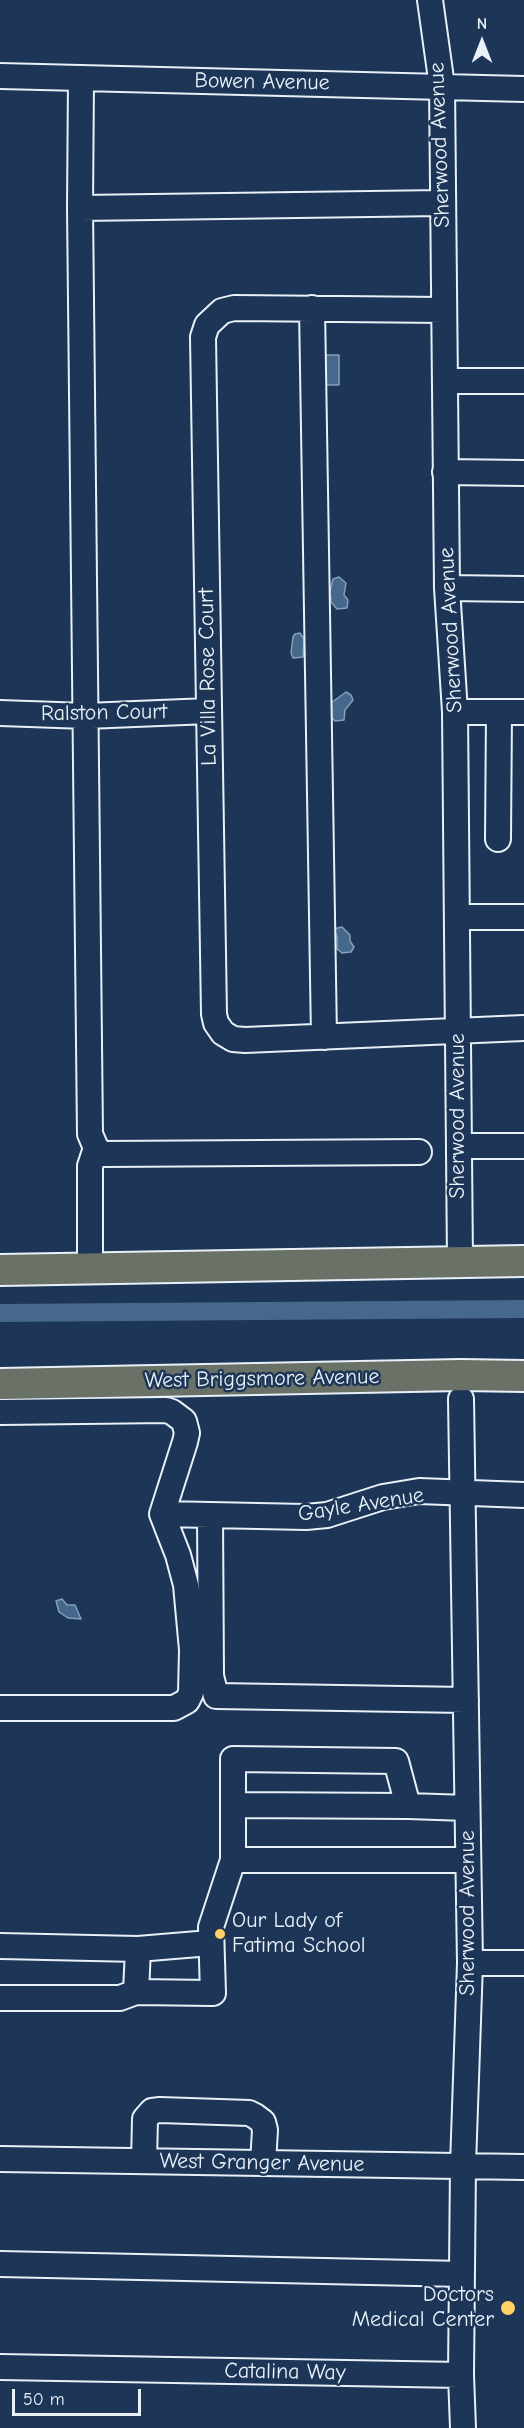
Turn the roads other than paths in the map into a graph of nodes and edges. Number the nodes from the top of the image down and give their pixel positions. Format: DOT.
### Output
graph roads {
  1 [pos="430,0"];
  2 [pos="0,76"];
  3 [pos="81,78"];
  4 [pos="442,86"];
  5 [pos="524,89"];
  6 [pos="442,203"];
  7 [pos="80,208"];
  8 [pos="312,308"];
  9 [pos="444,310"];
  10 [pos="445,381"];
  11 [pos="524,381"];
  12 [pos="446,472"];
  13 [pos="524,472"];
  14 [pos="447,588"];
  15 [pos="524,589"];
  16 [pos="209,711"];
  17 [pos="456,712"];
  18 [pos="499,712"];
  19 [pos="524,712"];
  20 [pos="0,713"];
  21 [pos="86,716"];
  22 [pos="498,839"];
  23 [pos="457,917"];
  24 [pos="524,917"];
  25 [pos="524,1028"];
  26 [pos="458,1032"];
  27 [pos="324,1037"];
  28 [pos="459,1146"];
  29 [pos="524,1146"];
  30 [pos="96,1148"];
  31 [pos="419,1152"];
  32 [pos="460,1261"];
  33 [pos="524,1261"];
  34 [pos="90,1269"];
  35 [pos="0,1270"];
  36 [pos="524,1376"];
  37 [pos="0,1384"];
  38 [pos="461,1399"];
  39 [pos="0,1412"];
  40 [pos="462,1494"];
  41 [pos="524,1495"];
  42 [pos="162,1514"];
  43 [pos="210,1515"];
  44 [pos="466,1700"];
  45 [pos="0,1708"];
  46 [pos="234,1805"];
  47 [pos="408,1806"];
  48 [pos="467,1808"];
  49 [pos="233,1860"];
  50 [pos="468,1860"];
  51 [pos="210,1943"];
  52 [pos="0,1946"];
  53 [pos="138,1949"];
  54 [pos="470,1963"];
  55 [pos="524,1963"];
  56 [pos="136,1992"];
  57 [pos="0,1998"];
  58 [pos="0,2159"];
  59 [pos="144,2162"];
  60 [pos="263,2163"];
  61 [pos="463,2165"];
  62 [pos="524,2167"];
  63 [pos="0,2264"];
  64 [pos="462,2274"];
  65 [pos="0,2367"];
  66 [pos="461,2375"];
  67 [pos="463,2428"];
  1 -- 4 [label="street, Sherwood Avenue"];
  2 -- 3 [label="street, Bowen Avenue"];
  3 -- 4 [label="street, Bowen Avenue"];
  3 -- 7 [label="street"];
  4 -- 5 [label="street, Bowen Avenue"];
  4 -- 6 [label="street, Sherwood Avenue"];
  6 -- 7 [label="street"];
  6 -- 9 [label="street, Sherwood Avenue"];
  7 -- 21 [label="street"];
  8 -- 9 [label="street, La Villa Rose Court"];
  8 -- 16 [label="street, La Villa Rose Court"];
  8 -- 27 [label="street"];
  9 -- 10 [label="street, Sherwood Avenue"];
  10 -- 11 [label="street"];
  10 -- 12 [label="street, Sherwood Avenue"];
  12 -- 13 [label="street"];
  12 -- 14 [label="street, Sherwood Avenue"];
  14 -- 15 [label="street"];
  14 -- 17 [label="street, Sherwood Avenue"];
  16 -- 21 [label="street, Ralston Court"];
  16 -- 27 [label="street, La Villa Rose Court"];
  17 -- 18 [label="street"];
  17 -- 23 [label="street, Sherwood Avenue"];
  18 -- 19 [label="street"];
  18 -- 22 [label="street"];
  20 -- 21 [label="street, Ralston Court"];
  21 -- 30 [label="street"];
  23 -- 24 [label="street"];
  23 -- 26 [label="street, Sherwood Avenue"];
  25 -- 26 [label="street, La Villa Rose Court"];
  26 -- 27 [label="street, La Villa Rose Court"];
  26 -- 28 [label="street, Sherwood Avenue"];
  28 -- 29 [label="street"];
  28 -- 32 [label="street, Sherwood Avenue"];
  30 -- 31 [label="street"];
  30 -- 34 [label="street"];
  32 -- 33 [label="main road"];
  32 -- 34 [label="main road"];
  34 -- 35 [label="main road"];
  36 -- 37 [label="main road, West Briggsmore Avenue"];
  38 -- 40 [label="street, Sherwood Avenue"];
  39 -- 42 [label="street"];
  40 -- 41 [label="street, Gayle Avenue"];
  40 -- 43 [label="street, Gayle Avenue"];
  40 -- 44 [label="street, Sherwood Avenue"];
  42 -- 43 [label="street, Gayle Avenue"];
  42 -- 45 [label="street"];
  43 -- 44 [label="street"];
  44 -- 48 [label="street, Sherwood Avenue"];
  46 -- 47 [label="street"];
  46 -- 47 [label="street"];
  46 -- 49 [label="street"];
  47 -- 48 [label="street"];
  48 -- 50 [label="street, Sherwood Avenue"];
  49 -- 50 [label="street"];
  49 -- 51 [label="street"];
  50 -- 54 [label="street, Sherwood Avenue"];
  51 -- 53 [label="street"];
  51 -- 56 [label="street"];
  52 -- 53 [label="street"];
  53 -- 56 [label="street"];
  54 -- 55 [label="street"];
  54 -- 61 [label="street, Sherwood Avenue"];
  56 -- 57 [label="street"];
  58 -- 59 [label="street, West Granger Avenue"];
  59 -- 60 [label="street, West Granger Avenue"];
  59 -- 60 [label="street"];
  60 -- 61 [label="street, West Granger Avenue"];
  61 -- 62 [label="street, West Granger Avenue"];
  61 -- 64 [label="street, Sherwood Avenue"];
  63 -- 64 [label="street"];
  64 -- 66 [label="street, Sherwood Avenue"];
  65 -- 66 [label="street, Catalina Way"];
  66 -- 67 [label="street, Sherwood Avenue"];
}
